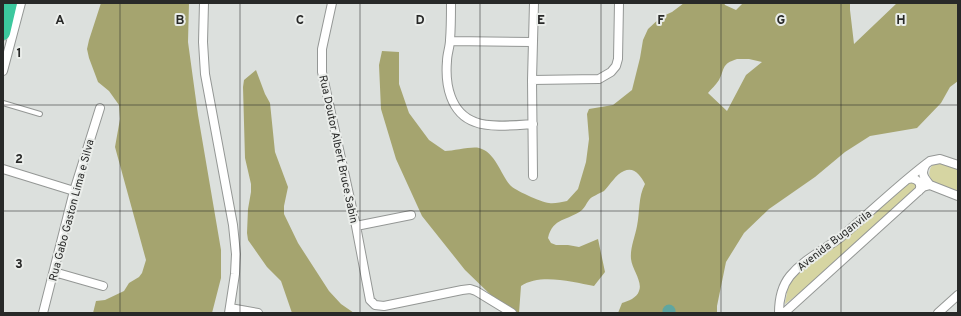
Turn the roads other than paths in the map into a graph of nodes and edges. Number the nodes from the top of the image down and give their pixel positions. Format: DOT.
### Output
graph roads {
  1 [pos="10,3"];
  2 [pos="21,3"];
  3 [pos="204,3"];
  4 [pos="332,3"];
  5 [pos="451,3"];
  6 [pos="534,3"];
  7 [pos="618,3"];
  8 [pos="3,33"];
  9 [pos="450,41"];
  10 [pos="532,42"];
  11 [pos="4,67"];
  12 [pos="532,80"];
  13 [pos="3,103"];
  14 [pos="100,108"];
  15 [pos="40,114"];
  16 [pos="533,124"];
  17 [pos="926,164"];
  18 [pos="958,165"];
  19 [pos="3,169"];
  20 [pos="533,176"];
  21 [pos="908,179"];
  22 [pos="925,188"];
  23 [pos="74,191"];
  24 [pos="958,196"];
  25 [pos="411,215"];
  26 [pos="356,226"];
  27 [pos="54,272"];
  28 [pos="103,286"];
  29 [pos="958,295"];
  30 [pos="229,311"];
  31 [pos="43,313"];
  32 [pos="258,313"];
  33 [pos="512,313"];
  34 [pos="779,313"];
  35 [pos="784,313"];
  36 [pos="938,313"];
  1 -- 8 [label="highway"];
  2 -- 11 [label="street"];
  3 -- 30 [label="street"];
  4 -- 26 [label="street, Rua Doutor Albert Bruce Sabin"];
  5 -- 9 [label="street"];
  6 -- 10 [label="street"];
  7 -- 12 [label="street"];
  9 -- 10 [label="street"];
  9 -- 16 [label="street"];
  10 -- 12 [label="street"];
  12 -- 16 [label="street"];
  13 -- 15 [label="lane"];
  14 -- 23 [label="street, Rua Gabo Gaston Lima e Silva"];
  16 -- 20 [label="street"];
  17 -- 18 [label="street"];
  17 -- 21 [label="street, Avenida Buganvila"];
  17 -- 22 [label="street"];
  19 -- 23 [label="street"];
  21 -- 22 [label="street"];
  21 -- 34 [label="street, Avenida Buganvila"];
  22 -- 24 [label="street"];
  22 -- 35 [label="street, Avenida Buganvila"];
  23 -- 27 [label="street, Rua Gabo Gaston Lima e Silva"];
  25 -- 26 [label="street"];
  26 -- 33 [label="street, Rua Doutor Albert Bruce Sabin"];
  27 -- 28 [label="street"];
  27 -- 31 [label="street, Rua Gabo Gaston Lima e Silva"];
  29 -- 36 [label="street"];
  30 -- 32 [label="street"];
}
